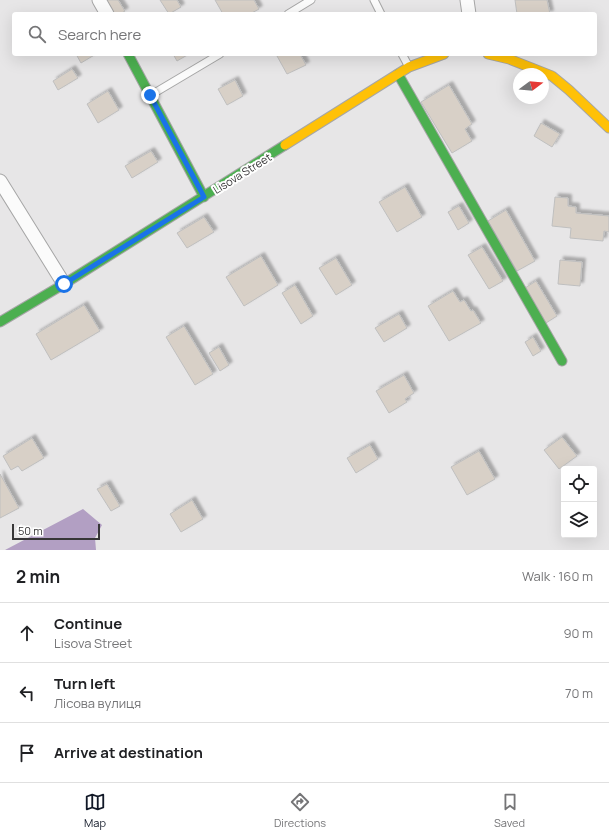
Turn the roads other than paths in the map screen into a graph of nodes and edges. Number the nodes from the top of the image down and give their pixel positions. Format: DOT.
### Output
graph roads {
  1 [pos="99,0"];
  2 [pos="312,0"];
  3 [pos="374,0"];
  4 [pos="467,0"];
  5 [pos="106,12"];
  6 [pos="291,12"];
  7 [pos="380,12"];
  8 [pos="469,12"];
  9 [pos="129,56"];
  10 [pos="217,56"];
  11 [pos="403,56"];
  12 [pos="439,56"];
  13 [pos="496,56"];
  14 [pos="409,67"];
  15 [pos="398,74"];
  16 [pos="150,95"];
  17 [pos="609,128"];
  18 [pos="0,181"];
  19 [pos="204,197"];
  20 [pos="64,284"];
  21 [pos="0,322"];
  22 [pos="562,361"];
  1 -- 5 [label="street"];
  2 -- 6 [label="lane"];
  3 -- 7 [label="lane"];
  4 -- 8 [label="street"];
  9 -- 16 [label="street"];
  10 -- 16 [label="lane"];
  11 -- 14 [label="lane"];
  12 -- 14 [label="street, Lisova Street"];
  13 -- 17 [label="street"];
  14 -- 15 [label="street, Lisova Street"];
  15 -- 19 [label="street, Lisova Street"];
  15 -- 22 [label="street"];
  16 -- 19 [label="street"];
  18 -- 20 [label="street"];
  19 -- 20 [label="street, Lisova Street"];
  20 -- 21 [label="street, Lisova Street"];
}
